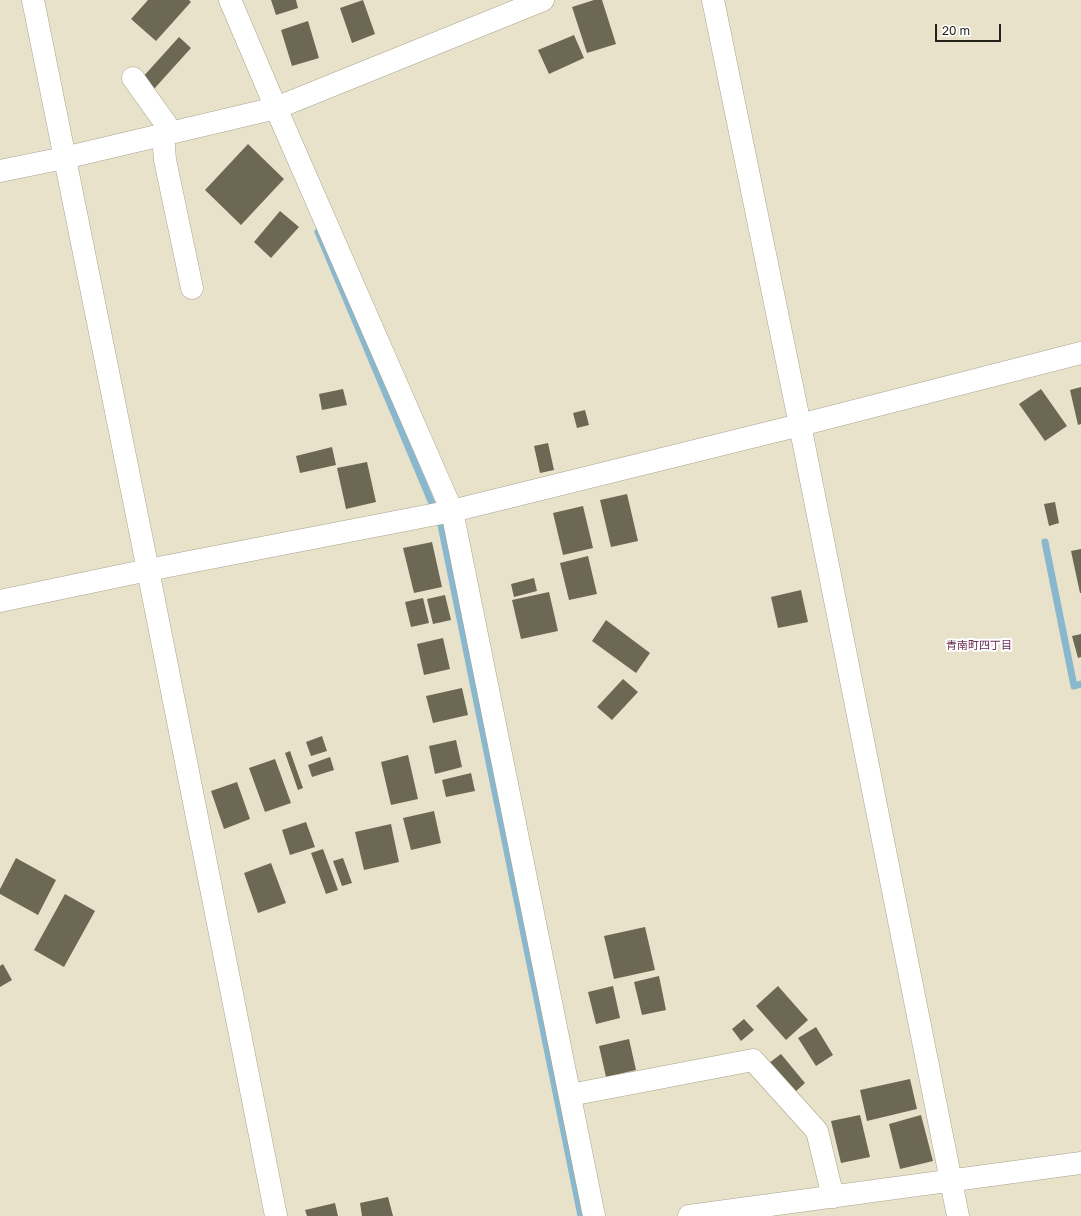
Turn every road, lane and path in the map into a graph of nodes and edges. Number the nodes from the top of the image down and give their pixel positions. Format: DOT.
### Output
graph roads {
  1 [pos="33,0"];
  2 [pos="230,0"];
  3 [pos="543,0"];
  4 [pos="714,0"];
  5 [pos="133,78"];
  6 [pos="276,108"];
  7 [pos="163,135"];
  8 [pos="64,158"];
  9 [pos="0,170"];
  10 [pos="192,288"];
  11 [pos="1081,353"];
  12 [pos="800,425"];
  13 [pos="452,511"];
  14 [pos="148,570"];
  15 [pos="0,601"];
  16 [pos="570,1095"];
  17 [pos="1081,1163"];
  18 [pos="951,1181"];
  19 [pos="834,1197"];
  20 [pos="276,1216"];
  21 [pos="594,1216"];
  22 [pos="689,1216"];
  23 [pos="958,1216"];
  1 -- 8 [label="street"];
  2 -- 6 [label="street"];
  3 -- 6 [label="street"];
  4 -- 12 [label="street"];
  5 -- 7 [label="street"];
  6 -- 7 [label="street"];
  6 -- 13 [label="street"];
  7 -- 8 [label="street"];
  7 -- 10 [label="street"];
  8 -- 9 [label="street"];
  8 -- 14 [label="street"];
  11 -- 12 [label="street"];
  12 -- 13 [label="street"];
  12 -- 18 [label="street"];
  13 -- 14 [label="street"];
  13 -- 16 [label="street"];
  14 -- 15 [label="street"];
  14 -- 20 [label="street"];
  16 -- 19 [label="street"];
  16 -- 21 [label="street"];
  17 -- 18 [label="street"];
  18 -- 19 [label="street"];
  18 -- 23 [label="street"];
  19 -- 22 [label="street"];
}
